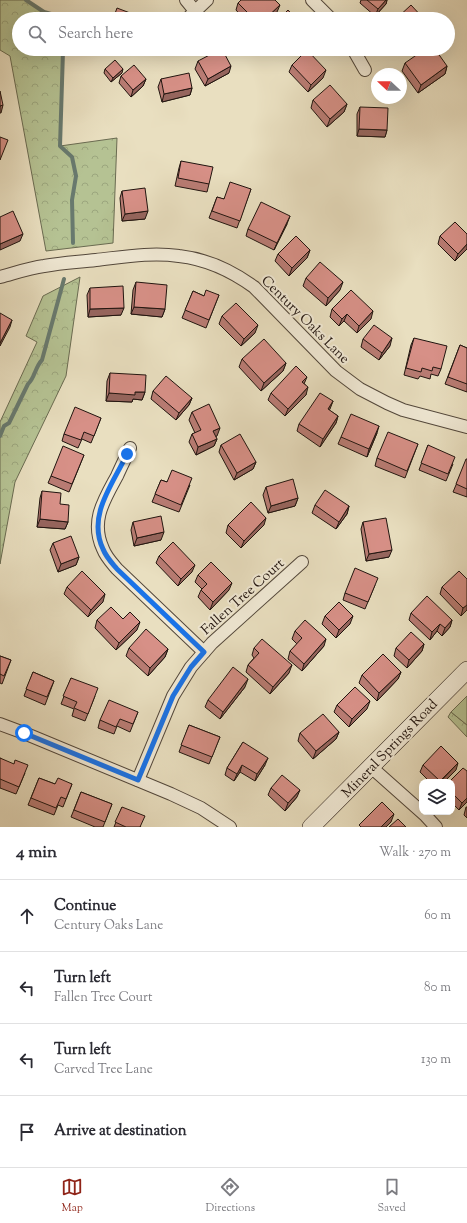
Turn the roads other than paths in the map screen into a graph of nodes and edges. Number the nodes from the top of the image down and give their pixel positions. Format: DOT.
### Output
graph roads {
  1 [pos="186,0"];
  2 [pos="207,0"];
  3 [pos="312,0"];
  4 [pos="190,12"];
  5 [pos="194,12"];
  6 [pos="324,12"];
  7 [pos="357,56"];
  8 [pos="365,70"];
  9 [pos="0,277"];
  10 [pos="467,427"];
  11 [pos="130,448"];
  12 [pos="302,562"];
  13 [pos="204,652"];
  14 [pos="467,670"];
  15 [pos="0,724"];
  16 [pos="371,767"];
  17 [pos="138,780"];
  18 [pos="230,827"];
  19 [pos="311,827"];
  20 [pos="436,827"];
  1 -- 4 [label="street"];
  2 -- 5 [label="street"];
  3 -- 6 [label="street"];
  7 -- 8 [label="street"];
  9 -- 10 [label="street, Century Oaks Lane"];
  11 -- 13 [label="street"];
  12 -- 13 [label="street, Fallen Tree Court"];
  13 -- 17 [label="street, Fallen Tree Court"];
  14 -- 16 [label="street, Mineral Springs Road"];
  15 -- 17 [label="street"];
  16 -- 19 [label="street, Mineral Springs Road"];
  16 -- 20 [label="street"];
  17 -- 18 [label="street"];
}
